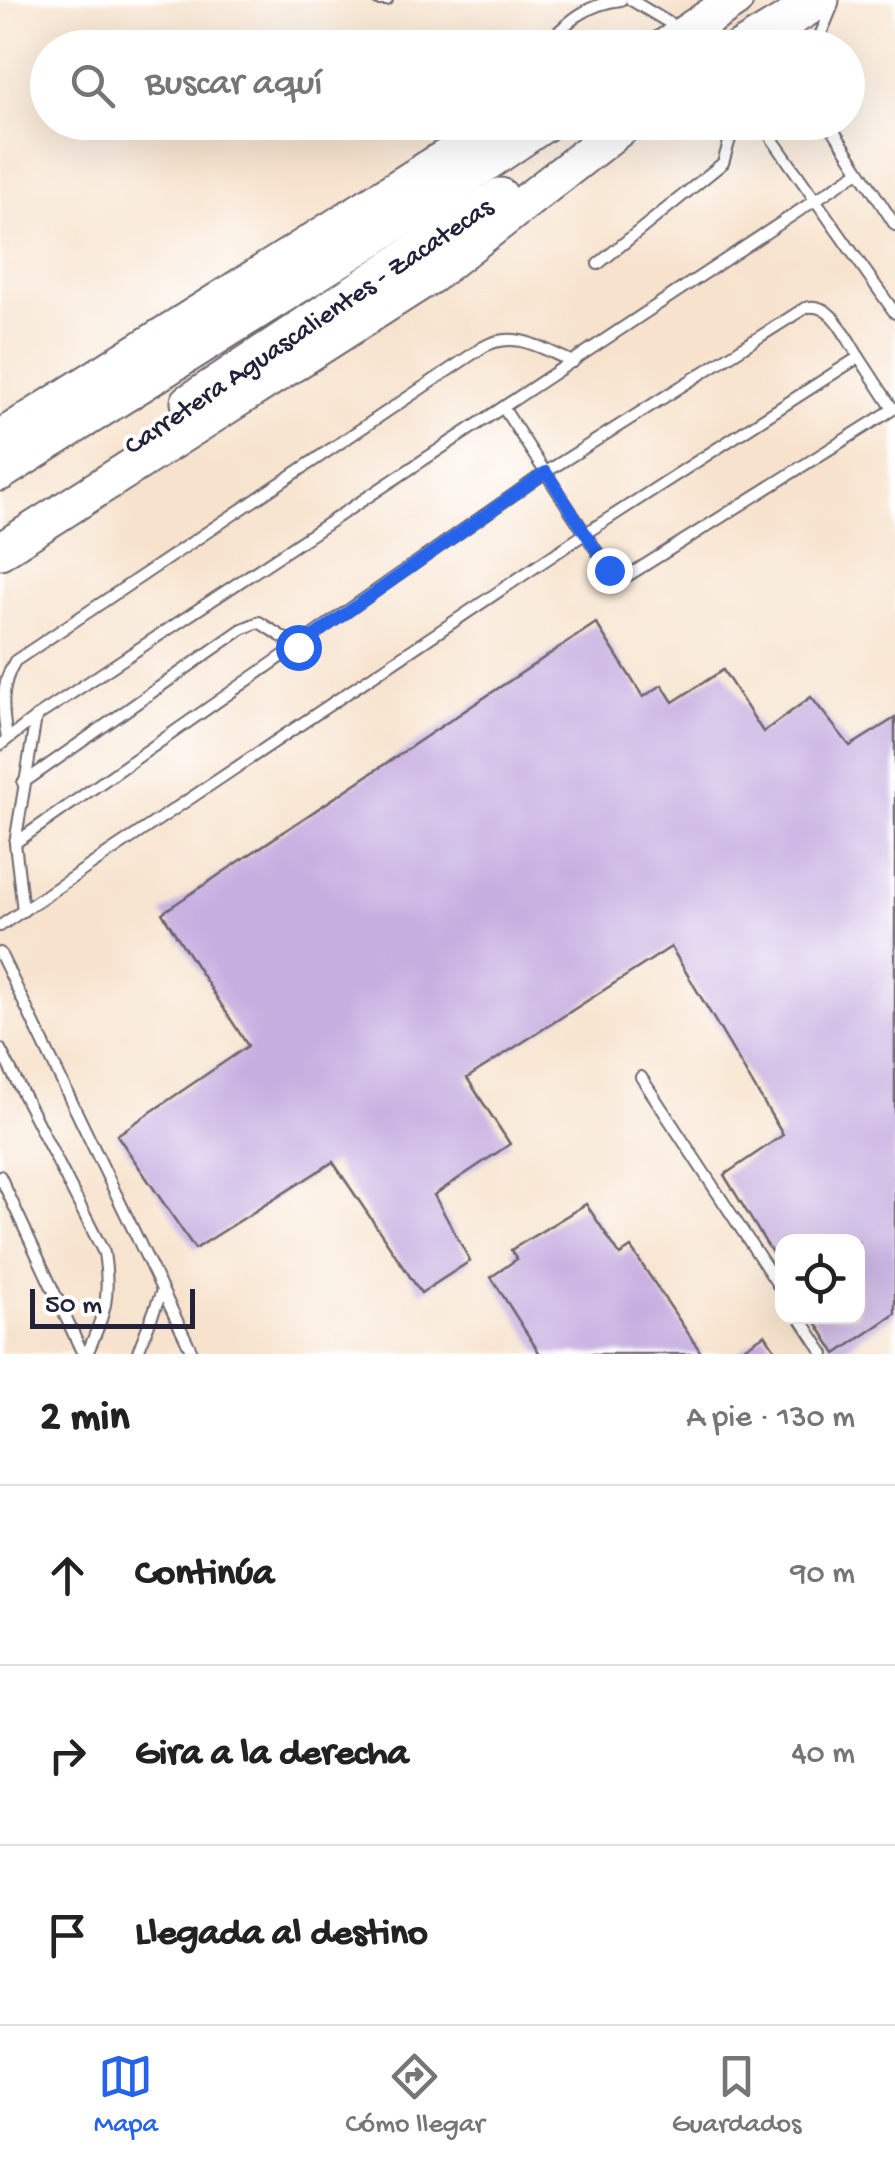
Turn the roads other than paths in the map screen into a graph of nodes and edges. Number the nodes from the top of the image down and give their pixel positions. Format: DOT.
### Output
graph roads {
  1 [pos="378,0"];
  2 [pos="387,0"];
  3 [pos="621,0"];
  4 [pos="632,0"];
  5 [pos="736,0"];
  6 [pos="822,0"];
  7 [pos="834,0"];
  8 [pos="599,1"];
  9 [pos="561,30"];
  10 [pos="664,30"];
  11 [pos="690,30"];
  12 [pos="771,30"];
  13 [pos="823,30"];
  14 [pos="478,140"];
  15 [pos="521,140"];
  16 [pos="588,140"];
  17 [pos="605,140"];
  18 [pos="730,140"];
  19 [pos="773,140"];
  20 [pos="839,140"];
  21 [pos="859,171"];
  22 [pos="813,200"];
  23 [pos="895,225"];
  24 [pos="598,264"];
  25 [pos="895,313"];
  26 [pos="859,357"];
  27 [pos="573,362"];
  28 [pos="894,408"];
  29 [pos="504,409"];
  30 [pos="0,438"];
  31 [pos="546,472"];
  32 [pos="0,473"];
  33 [pos="0,525"];
  34 [pos="586,533"];
  35 [pos="0,551"];
  36 [pos="298,647"];
  37 [pos="36,717"];
  38 [pos="3,742"];
  39 [pos="22,784"];
  40 [pos="15,843"];
  41 [pos="23,911"];
  42 [pos="0,926"];
  43 [pos="0,954"];
  44 [pos="0,1049"];
  45 [pos="641,1078"];
  46 [pos="0,1176"];
  47 [pos="775,1280"];
  48 [pos="162,1291"];
  49 [pos="805,1324"];
  50 [pos="85,1354"];
  51 [pos="136,1354"];
  52 [pos="192,1354"];
  53 [pos="824,1354"];
  1 -- 2 [label="lane"];
  3 -- 8 [label="lane"];
  4 -- 10 [label="lane"];
  5 -- 11 [label="highway"];
  6 -- 12 [label="highway"];
  7 -- 13 [label="lane"];
  8 -- 9 [label="lane"];
  14 -- 30 [label="highway"];
  15 -- 32 [label="highway, Carretera Aguascalientes - Zacatecas"];
  16 -- 33 [label="highway, Carretera Aguascalientes - Zacatecas"];
  17 -- 35 [label="highway"];
  18 -- 24 [label="lane"];
  19 -- 22 [label="lane"];
  20 -- 21 [label="lane"];
  21 -- 22 [label="lane"];
  21 -- 23 [label="lane"];
  22 -- 25 [label="lane"];
  22 -- 27 [label="lane"];
  26 -- 28 [label="lane"];
  26 -- 31 [label="lane"];
  26 -- 34 [label="lane"];
  27 -- 29 [label="lane"];
  27 -- 38 [label="lane"];
  28 -- 34 [label="lane"];
  29 -- 31 [label="lane"];
  29 -- 37 [label="lane"];
  31 -- 34 [label="lane"];
  31 -- 36 [label="lane"];
  34 -- 41 [label="lane"];
  36 -- 39 [label="lane"];
  36 -- 40 [label="lane"];
  37 -- 38 [label="lane"];
  37 -- 39 [label="lane"];
  39 -- 40 [label="lane"];
  40 -- 41 [label="lane"];
  41 -- 42 [label="lane"];
  43 -- 48 [label="lane"];
  44 -- 50 [label="lane"];
  45 -- 47 [label="lane"];
  46 -- 50 [label="lane"];
  48 -- 51 [label="lane"];
  48 -- 52 [label="lane"];
  49 -- 53 [label="lane"];
}
